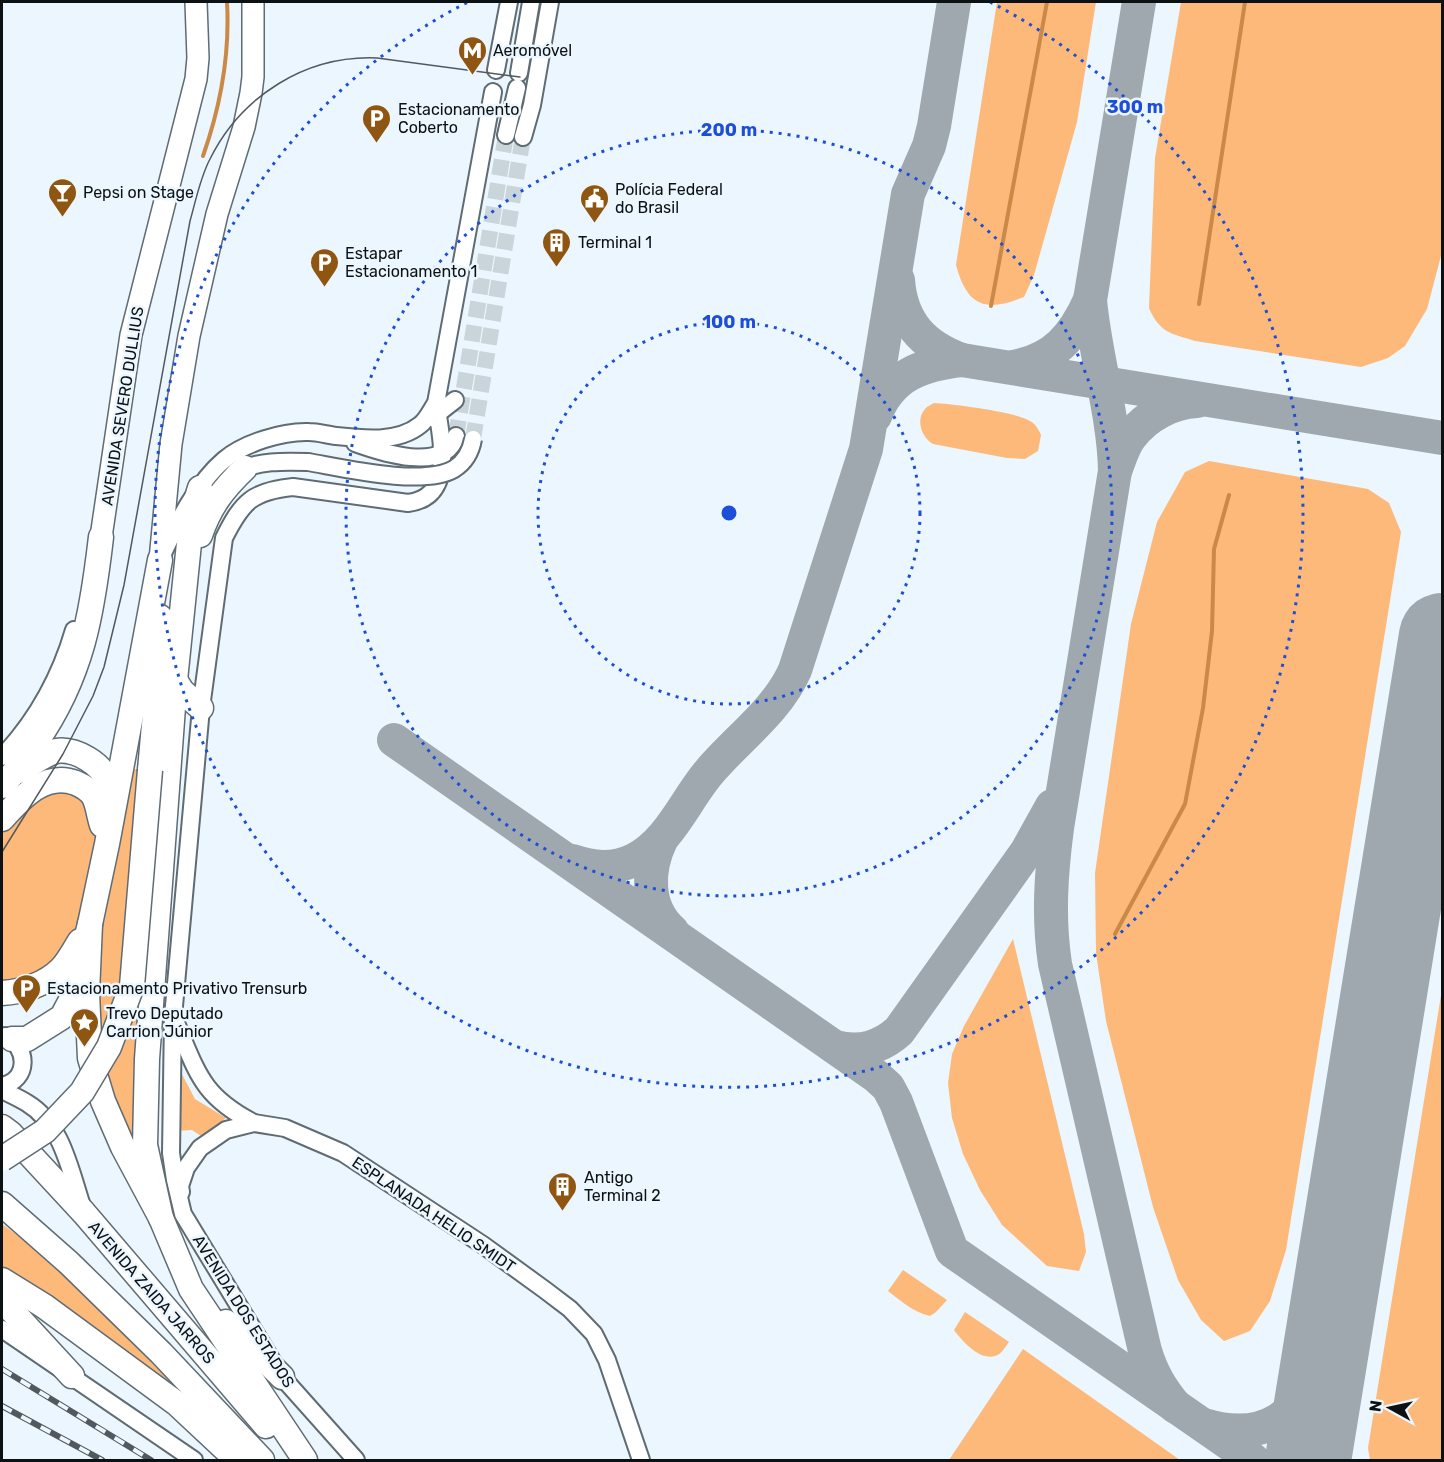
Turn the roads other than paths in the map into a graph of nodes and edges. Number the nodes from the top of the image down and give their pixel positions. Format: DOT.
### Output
graph roads {
  1 [pos="196,2"];
  2 [pos="252,2"];
  3 [pos="508,2"];
  4 [pos="531,2"];
  5 [pos="550,2"];
  6 [pos="496,70"];
  7 [pos="493,93"];
  8 [pos="455,400"];
  9 [pos="437,409"];
  10 [pos="337,436"];
  11 [pos="456,436"];
  12 [pos="473,439"];
  13 [pos="442,454"];
  14 [pos="245,468"];
  15 [pos="200,488"];
  16 [pos="101,537"];
  17 [pos="160,560"];
  18 [pos="185,580"];
  19 [pos="175,680"];
  20 [pos="201,708"];
  21 [pos="6,772"];
  22 [pos="2,819"];
  23 [pos="107,844"];
  24 [pos="90,924"];
  25 [pos="2,993"];
  26 [pos="173,1017"];
  27 [pos="7,1036"];
  28 [pos="2,1088"];
  29 [pos="254,1123"];
  30 [pos="2,1127"];
  31 [pos="2,1159"];
  32 [pos="2,1204"];
  33 [pos="84,1213"];
  34 [pos="172,1216"];
  35 [pos="2,1280"];
  36 [pos="192,1289"];
  37 [pos="2,1300"];
  38 [pos="2,1329"];
  39 [pos="72,1376"];
  40 [pos="282,1377"];
  41 [pos="194,1461"];
  42 [pos="237,1461"];
  43 [pos="262,1461"];
  44 [pos="299,1461"];
  45 [pos="305,1461"];
  46 [pos="356,1461"];
  47 [pos="641,1461"];
  1 -- 16 [label="main road, AVENIDA SEVERO DULLIUS"];
  2 -- 17 [label="main road"];
  3 -- 6 [label="street"];
  4 -- 5 [label="street"];
  7 -- 9 [label="street"];
  8 -- 9 [label="street"];
  9 -- 10 [label="street"];
  9 -- 13 [label="street"];
  10 -- 13 [label="street"];
  10 -- 15 [label="street"];
  11 -- 13 [label="street"];
  12 -- 14 [label="street, bridge"];
  13 -- 20 [label="street"];
  14 -- 15 [label="street"];
  14 -- 18 [label="highway"];
  15 -- 17 [label="street"];
  15 -- 18 [label="highway"];
  16 -- 21 [label="highway"];
  17 -- 23 [label="highway"];
  17 -- 31 [label="highway, bridge"];
  18 -- 19 [label="highway"];
  19 -- 20 [label="highway"];
  19 -- 34 [label="highway"];
  20 -- 26 [label="street"];
  21 -- 23 [label="highway"];
  22 -- 23 [label="highway"];
  23 -- 24 [label="highway"];
  24 -- 25 [label="highway"];
  24 -- 27 [label="highway"];
  24 -- 34 [label="highway"];
  26 -- 29 [label="street"];
  26 -- 34 [label="street"];
  27 -- 28 [label="street"];
  28 -- 33 [label="street"];
  29 -- 34 [label="street, ESPLANADA HELIO SMIDT"];
  29 -- 47 [label="street, ESPLANADA HELIO SMIDT"];
  30 -- 33 [label="highway, AVENIDA ZAIDA JARROS"];
  32 -- 43 [label="highway, AVENIDA ZAIDA JARROS"];
  33 -- 44 [label="highway, AVENIDA ZAIDA JARROS"];
  34 -- 36 [label="highway"];
  34 -- 40 [label="street, AVENIDA DOS ESTADOS"];
  35 -- 42 [label="highway"];
  36 -- 40 [label="highway"];
  36 -- 45 [label="highway"];
  37 -- 39 [label="highway"];
  38 -- 39 [label="street"];
  39 -- 41 [label="street"];
  40 -- 46 [label="street, AVENIDA DOS ESTADOS"];
}
